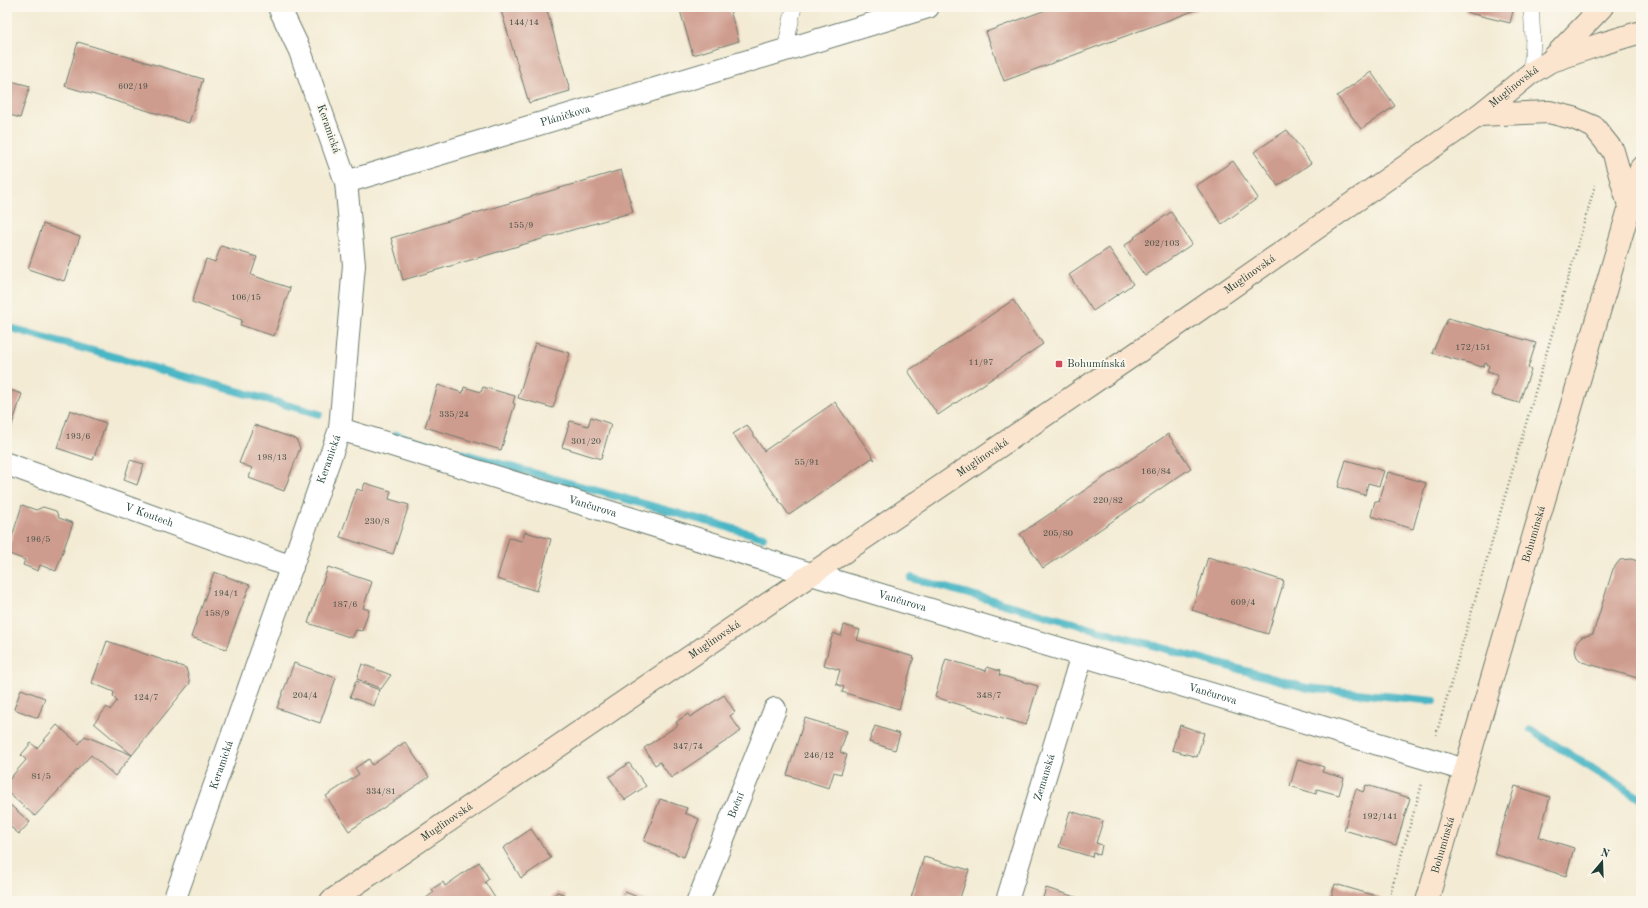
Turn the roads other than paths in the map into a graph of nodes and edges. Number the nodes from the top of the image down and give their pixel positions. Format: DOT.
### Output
graph roads {
  1 [pos="279,7"];
  2 [pos="794,7"];
  3 [pos="928,7"];
  4 [pos="1531,7"];
  5 [pos="1602,7"];
  6 [pos="1641,32"];
  7 [pos="785,50"];
  8 [pos="1540,68"];
  9 [pos="1479,115"];
  10 [pos="1641,168"];
  11 [pos="346,182"];
  12 [pos="1629,206"];
  13 [pos="340,429"];
  14 [pos="7,464"];
  15 [pos="292,566"];
  16 [pos="811,574"];
  17 [pos="1082,655"];
  18 [pos="775,709"];
  19 [pos="1465,770"];
  20 [pos="174,901"];
  21 [pos="331,901"];
  22 [pos="698,901"];
  23 [pos="1007,901"];
  24 [pos="1427,901"];
  1 -- 11 [label="street, Keramická"];
  2 -- 7 [label="lane"];
  3 -- 7 [label="street, Pláničkova"];
  4 -- 8 [label="lane"];
  5 -- 8 [label="main road"];
  6 -- 8 [label="main road, Muglinovská"];
  7 -- 11 [label="street, Pláničkova"];
  8 -- 9 [label="main road, Muglinovská"];
  9 -- 12 [label="main road"];
  9 -- 16 [label="main road, Muglinovská"];
  10 -- 12 [label="main road, Bohumínská"];
  11 -- 13 [label="street, Keramická"];
  12 -- 19 [label="main road, Bohumínská"];
  13 -- 15 [label="street, Keramická"];
  13 -- 16 [label="street, Vančurova"];
  14 -- 15 [label="street, V Koutech"];
  15 -- 20 [label="street, Keramická"];
  16 -- 17 [label="street, Vančurova"];
  16 -- 21 [label="main road, Muglinovská"];
  17 -- 19 [label="street, Vančurova"];
  17 -- 23 [label="street, Zemanská"];
  18 -- 22 [label="street, Boční"];
  19 -- 24 [label="main road, Bohumínská"];
}
